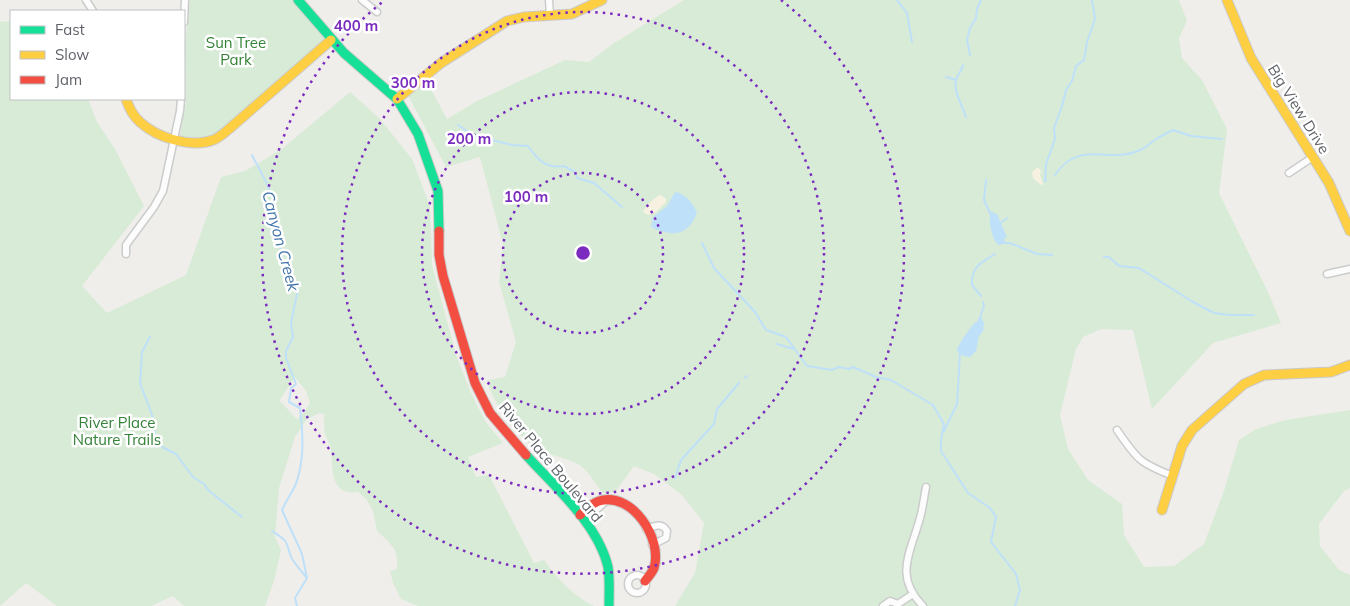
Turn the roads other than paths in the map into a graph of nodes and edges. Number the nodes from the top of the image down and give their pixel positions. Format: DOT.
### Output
graph roads {
  1 [pos="298,0"];
  2 [pos="362,0"];
  3 [pos="549,0"];
  4 [pos="602,0"];
  5 [pos="1226,0"];
  6 [pos="377,12"];
  7 [pos="550,16"];
  8 [pos="331,40"];
  9 [pos="397,99"];
  10 [pos="126,100"];
  11 [pos="180,100"];
  12 [pos="175,139"];
  13 [pos="1313,157"];
  14 [pos="1289,173"];
  15 [pos="1350,231"];
  16 [pos="126,254"];
  17 [pos="1350,269"];
  18 [pos="1327,274"];
  19 [pos="1350,366"];
  20 [pos="1117,430"];
  21 [pos="1173,476"];
  22 [pos="926,487"];
  23 [pos="1162,510"];
  24 [pos="582,518"];
  25 [pos="646,530"];
  26 [pos="652,545"];
  27 [pos="645,581"];
  28 [pos="913,594"];
  29 [pos="897,605"];
  30 [pos="610,606"];
  31 [pos="882,606"];
  32 [pos="923,606"];
  1 -- 8 [label="street, River Place Boulevard"];
  2 -- 6 [label="street"];
  3 -- 7 [label="street"];
  4 -- 7 [label="street"];
  5 -- 13 [label="street, Big View Drive"];
  7 -- 9 [label="street"];
  8 -- 9 [label="street, River Place Boulevard"];
  8 -- 12 [label="street"];
  9 -- 24 [label="street, River Place Boulevard"];
  10 -- 12 [label="street"];
  11 -- 12 [label="street"];
  12 -- 16 [label="street"];
  13 -- 14 [label="street"];
  13 -- 15 [label="street, Big View Drive"];
  17 -- 18 [label="street"];
  19 -- 21 [label="street"];
  20 -- 21 [label="street"];
  21 -- 23 [label="street"];
  22 -- 28 [label="street"];
  24 -- 25 [label="street"];
  24 -- 30 [label="street, River Place Boulevard"];
  25 -- 26 [label="street"];
  25 -- 26 [label="street"];
  26 -- 27 [label="street"];
  28 -- 29 [label="street"];
  28 -- 32 [label="street"];
  29 -- 31 [label="street"];
}
